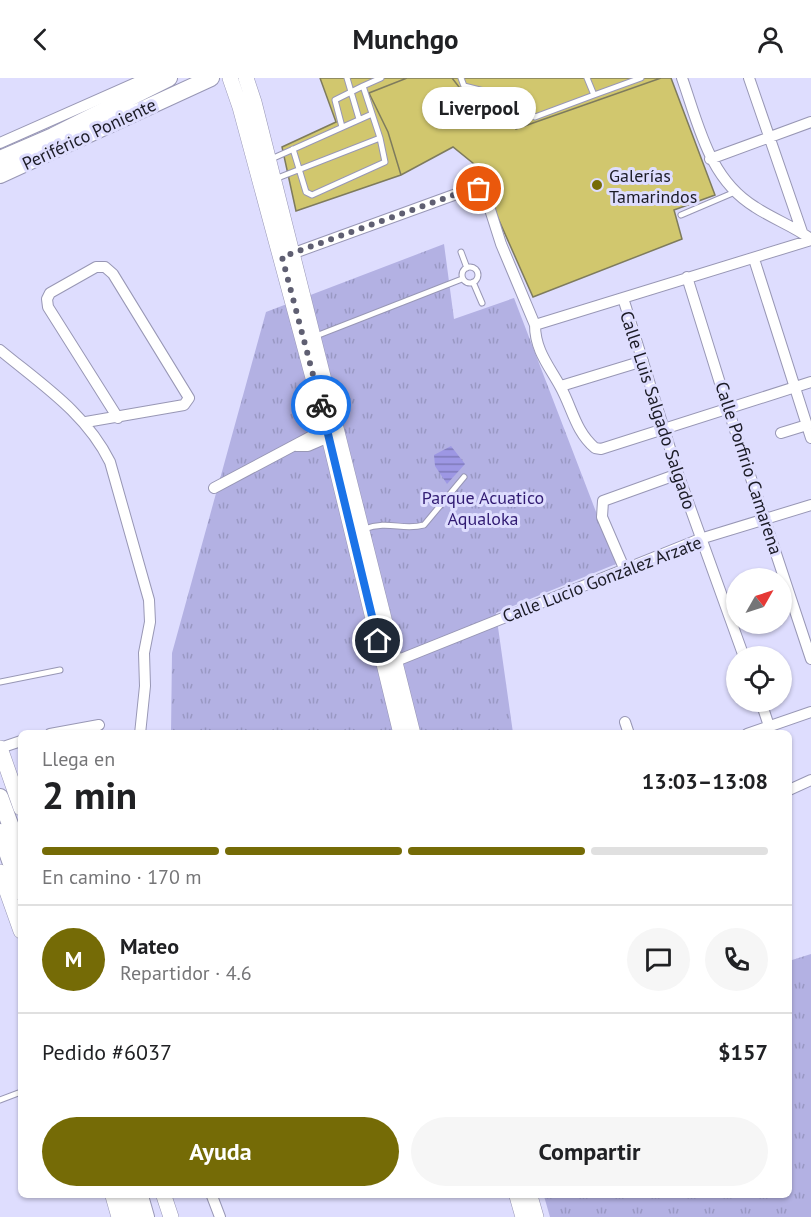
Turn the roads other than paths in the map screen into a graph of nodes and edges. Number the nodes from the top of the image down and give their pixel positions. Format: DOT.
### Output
graph roads {
  1 [pos="147,78"];
  2 [pos="169,78"];
  3 [pos="211,78"];
  4 [pos="230,78"];
  5 [pos="246,78"];
  6 [pos="347,78"];
  7 [pos="378,78"];
  8 [pos="461,78"];
  9 [pos="587,78"];
  10 [pos="641,78"];
  11 [pos="682,78"];
  12 [pos="749,78"];
  13 [pos="363,86"];
  14 [pos="350,91"];
  15 [pos="594,95"];
  16 [pos="372,114"];
  17 [pos="359,120"];
  18 [pos="811,122"];
  19 [pos="342,127"];
  20 [pos="770,137"];
  21 [pos="380,138"];
  22 [pos="0,143"];
  23 [pos="293,149"];
  24 [pos="0,159"];
  25 [pos="710,159"];
  26 [pos="268,161"];
  27 [pos="299,170"];
  28 [pos="0,175"];
  29 [pos="272,180"];
  30 [pos="735,192"];
  31 [pos="681,215"];
  32 [pos="808,237"];
  33 [pos="460,252"];
  34 [pos="288,255"];
  35 [pos="754,259"];
  36 [pos="467,268"];
  37 [pos="687,277"];
  38 [pos="462,279"];
  39 [pos="473,282"];
  40 [pos="623,298"];
  41 [pos="482,303"];
  42 [pos="535,325"];
  43 [pos="314,336"];
  44 [pos="0,350"];
  45 [pos="643,361"];
  46 [pos="811,381"];
  47 [pos="561,386"];
  48 [pos="796,387"];
  49 [pos="728,409"];
  50 [pos="116,415"];
  51 [pos="82,419"];
  52 [pos="807,425"];
  53 [pos="663,428"];
  54 [pos="328,432"];
  55 [pos="781,432"];
  56 [pos="811,438"];
  57 [pos="678,474"];
  58 [pos="465,477"];
  59 [pos="214,488"];
  60 [pos="811,505"];
  61 [pos="766,520"];
  62 [pos="364,530"];
  63 [pos="700,540"];
  64 [pos="624,568"];
  65 [pos="740,646"];
  66 [pos="811,659"];
  67 [pos="396,661"];
  68 [pos="60,670"];
  69 [pos="0,682"];
  70 [pos="764,712"];
  71 [pos="811,712"];
  72 [pos="625,722"];
  73 [pos="99,725"];
  74 [pos="769,726"];
  75 [pos="72,730"];
  76 [pos="140,730"];
  77 [pos="400,730"];
  78 [pos="412,730"];
  79 [pos="628,730"];
  80 [pos="758,730"];
  81 [pos="18,742"];
  82 [pos="0,748"];
  83 [pos="811,780"];
  84 [pos="792,789"];
  85 [pos="0,797"];
  86 [pos="18,799"];
  87 [pos="0,832"];
  88 [pos="18,846"];
  89 [pos="0,872"];
  90 [pos="18,883"];
  91 [pos="18,923"];
  92 [pos="18,1093"];
  93 [pos="0,1100"];
  94 [pos="114,1198"];
  95 [pos="127,1198"];
  96 [pos="141,1198"];
  97 [pos="165,1198"];
  98 [pos="213,1198"];
  99 [pos="518,1198"];
  100 [pos="531,1198"];
  101 [pos="119,1217"];
  102 [pos="132,1217"];
  103 [pos="146,1217"];
  104 [pos="171,1217"];
  105 [pos="220,1217"];
  106 [pos="523,1217"];
  107 [pos="536,1217"];
  1 -- 22 [label="street"];
  2 -- 24 [label="main road, Periférico Poniente"];
  3 -- 28 [label="main road, Periférico Poniente"];
  4 -- 34 [label="main road"];
  5 -- 26 [label="main road"];
  6 -- 14 [label="lane"];
  7 -- 13 [label="lane"];
  8 -- 15 [label="lane"];
  9 -- 15 [label="lane"];
  10 -- 15 [label="lane"];
  11 -- 25 [label="street"];
  12 -- 20 [label="street"];
  13 -- 14 [label="lane"];
  13 -- 16 [label="lane"];
  14 -- 17 [label="lane"];
  14 -- 19 [label="lane"];
  16 -- 17 [label="lane"];
  16 -- 21 [label="lane"];
  17 -- 19 [label="lane"];
  18 -- 20 [label="street"];
  19 -- 23 [label="lane"];
  20 -- 25 [label="street"];
  20 -- 32 [label="street"];
  21 -- 27 [label="lane"];
  21 -- 27 [label="lane"];
  23 -- 26 [label="lane"];
  23 -- 27 [label="lane"];
  25 -- 30 [label="street"];
  26 -- 29 [label="main road"];
  27 -- 29 [label="lane"];
  29 -- 34 [label="main road"];
  30 -- 31 [label="lane"];
  30 -- 32 [label="street"];
  32 -- 35 [label="street"];
  33 -- 36 [label="lane"];
  34 -- 42 [label="street"];
  34 -- 43 [label="main road"];
  34 -- 54 [label="main road"];
  35 -- 37 [label="street"];
  35 -- 48 [label="street"];
  36 -- 38 [label="lane"];
  36 -- 39 [label="lane"];
  37 -- 40 [label="street"];
  37 -- 49 [label="street, Calle Porfirio Camarena"];
  38 -- 39 [label="lane"];
  38 -- 43 [label="lane"];
  39 -- 41 [label="lane"];
  40 -- 42 [label="street"];
  40 -- 45 [label="street, Calle Luis Salgado Salgado"];
  42 -- 47 [label="street"];
  43 -- 62 [label="main road"];
  44 -- 51 [label="street"];
  45 -- 47 [label="street"];
  45 -- 53 [label="street, Calle Luis Salgado Salgado"];
  46 -- 48 [label="street"];
  47 -- 53 [label="street"];
  48 -- 49 [label="street"];
  48 -- 52 [label="street"];
  49 -- 53 [label="street"];
  49 -- 61 [label="street, Calle Porfirio Camarena"];
  50 -- 50 [label="street"];
  50 -- 51 [label="street"];
  51 -- 76 [label="street"];
  52 -- 55 [label="street"];
  52 -- 56 [label="street"];
  53 -- 57 [label="street, Calle Luis Salgado Salgado"];
  54 -- 59 [label="street"];
  54 -- 77 [label="main road"];
  57 -- 63 [label="street, Calle Luis Salgado Salgado"];
  57 -- 64 [label="street"];
  58 -- 62 [label="lane"];
  60 -- 61 [label="street, Calle Lucio González Arzate"];
  61 -- 63 [label="street, Calle Lucio González Arzate"];
  61 -- 66 [label="street, Calle Porfirio Camarena"];
  62 -- 67 [label="main road"];
  63 -- 64 [label="street, Calle Lucio González Arzate"];
  63 -- 65 [label="street, Calle Luis Salgado Salgado"];
  64 -- 67 [label="street, Calle Lucio González Arzate"];
  67 -- 78 [label="main road"];
  68 -- 69 [label="lane"];
  70 -- 74 [label="street"];
  71 -- 74 [label="street"];
  72 -- 79 [label="street"];
  73 -- 75 [label="street"];
  74 -- 80 [label="street"];
  81 -- 82 [label="street"];
  82 -- 86 [label="main road"];
  83 -- 84 [label="street"];
  85 -- 88 [label="main road"];
  87 -- 90 [label="main road"];
  89 -- 91 [label="main road"];
  92 -- 93 [label="lane"];
  94 -- 101 [label="main road"];
  95 -- 102 [label="main road"];
  96 -- 103 [label="main road"];
  97 -- 104 [label="main road"];
  98 -- 105 [label="street"];
  99 -- 106 [label="main road"];
  100 -- 107 [label="main road"];
}
